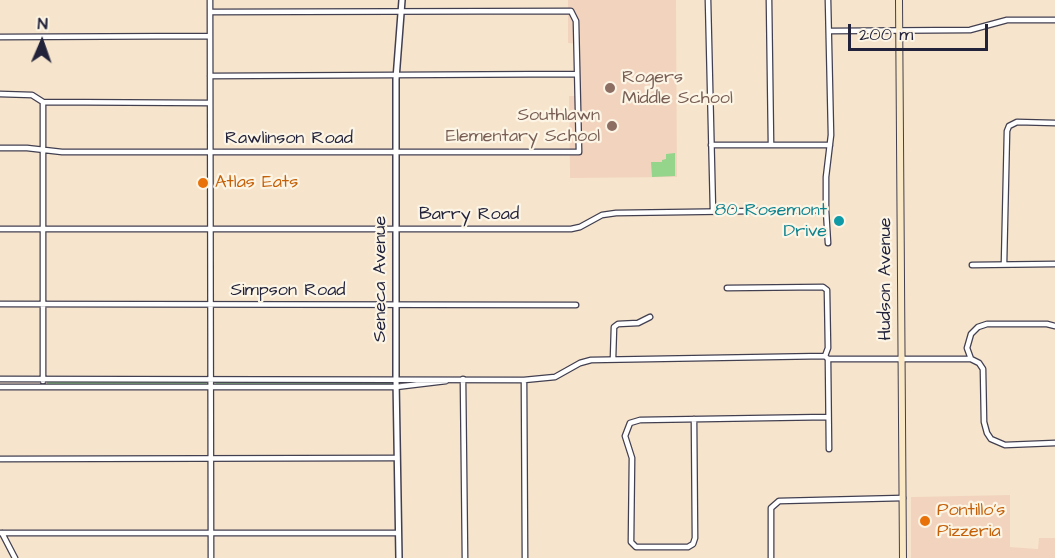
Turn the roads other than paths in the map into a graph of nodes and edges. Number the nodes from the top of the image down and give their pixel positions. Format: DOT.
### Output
graph roads {
  1 [pos="210,0"];
  2 [pos="402,0"];
  3 [pos="708,0"];
  4 [pos="769,0"];
  5 [pos="828,0"];
  6 [pos="899,0"];
  7 [pos="400,11"];
  8 [pos="210,12"];
  9 [pos="1055,20"];
  10 [pos="899,30"];
  11 [pos="830,31"];
  12 [pos="210,36"];
  13 [pos="0,37"];
  14 [pos="576,74"];
  15 [pos="396,75"];
  16 [pos="210,76"];
  17 [pos="0,94"];
  18 [pos="43,102"];
  19 [pos="210,103"];
  20 [pos="1055,123"];
  21 [pos="771,144"];
  22 [pos="711,145"];
  23 [pos="830,145"];
  24 [pos="0,148"];
  25 [pos="43,151"];
  26 [pos="396,152"];
  27 [pos="210,153"];
  28 [pos="826,210"];
  29 [pos="713,211"];
  30 [pos="396,229"];
  31 [pos="0,230"];
  32 [pos="44,230"];
  33 [pos="211,230"];
  34 [pos="828,243"];
  35 [pos="1004,264"];
  36 [pos="1055,264"];
  37 [pos="972,265"];
  38 [pos="727,288"];
  39 [pos="0,304"];
  40 [pos="43,304"];
  41 [pos="211,304"];
  42 [pos="396,304"];
  43 [pos="576,305"];
  44 [pos="650,317"];
  45 [pos="1055,326"];
  46 [pos="826,358"];
  47 [pos="613,359"];
  48 [pos="902,359"];
  49 [pos="971,359"];
  50 [pos="0,379"];
  51 [pos="43,379"];
  52 [pos="211,379"];
  53 [pos="463,379"];
  54 [pos="524,380"];
  55 [pos="396,383"];
  56 [pos="0,387"];
  57 [pos="43,387"];
  58 [pos="211,387"];
  59 [pos="828,417"];
  60 [pos="694,419"];
  61 [pos="1055,443"];
  62 [pos="829,449"];
  63 [pos="398,458"];
  64 [pos="0,459"];
  65 [pos="211,459"];
  66 [pos="903,498"];
  67 [pos="211,532"];
  68 [pos="398,532"];
  69 [pos="1,533"];
  70 [pos="15,558"];
  71 [pos="211,558"];
  72 [pos="399,558"];
  73 [pos="465,558"];
  74 [pos="525,558"];
  75 [pos="771,558"];
  76 [pos="903,558"];
  1 -- 8 [label="street"];
  2 -- 7 [label="street, Seneca Avenue"];
  3 -- 22 [label="street"];
  4 -- 21 [label="street"];
  5 -- 11 [label="street"];
  6 -- 10 [label="main road, Hudson Avenue"];
  7 -- 8 [label="street"];
  7 -- 14 [label="street"];
  7 -- 15 [label="street, Seneca Avenue"];
  8 -- 12 [label="street"];
  9 -- 10 [label="street"];
  10 -- 11 [label="street"];
  10 -- 48 [label="main road, Hudson Avenue"];
  11 -- 23 [label="street"];
  12 -- 13 [label="street"];
  12 -- 16 [label="street"];
  14 -- 15 [label="street"];
  14 -- 26 [label="street, Rawlinson Road"];
  15 -- 16 [label="street"];
  15 -- 26 [label="street, Seneca Avenue"];
  16 -- 19 [label="street"];
  17 -- 18 [label="street"];
  18 -- 19 [label="street"];
  18 -- 25 [label="street"];
  19 -- 27 [label="street"];
  20 -- 35 [label="street"];
  21 -- 22 [label="street"];
  21 -- 23 [label="street"];
  22 -- 29 [label="street"];
  23 -- 28 [label="street"];
  24 -- 25 [label="street, Rawlinson Road"];
  25 -- 27 [label="street, Rawlinson Road"];
  25 -- 32 [label="street"];
  26 -- 27 [label="street, Rawlinson Road"];
  26 -- 30 [label="street, Seneca Avenue"];
  27 -- 33 [label="street"];
  28 -- 29 [label="street, Barry Road"];
  28 -- 34 [label="street"];
  29 -- 30 [label="street, Barry Road"];
  30 -- 33 [label="street, Barry Road"];
  30 -- 42 [label="street, Seneca Avenue"];
  31 -- 32 [label="street, Barry Road"];
  32 -- 33 [label="street, Barry Road"];
  32 -- 40 [label="street"];
  33 -- 41 [label="street"];
  35 -- 36 [label="street"];
  35 -- 37 [label="street"];
  38 -- 46 [label="street"];
  39 -- 40 [label="street, Simpson Road"];
  40 -- 41 [label="street, Simpson Road"];
  40 -- 51 [label="street"];
  41 -- 42 [label="street, Simpson Road"];
  41 -- 52 [label="street"];
  42 -- 43 [label="street, Simpson Road"];
  42 -- 55 [label="street, Seneca Avenue"];
  44 -- 47 [label="street"];
  45 -- 49 [label="street"];
  46 -- 47 [label="street"];
  46 -- 48 [label="street"];
  46 -- 59 [label="street"];
  47 -- 54 [label="street"];
  48 -- 49 [label="street"];
  48 -- 66 [label="main road, Hudson Avenue"];
  49 -- 61 [label="street"];
  50 -- 51 [label="street"];
  51 -- 52 [label="street"];
  51 -- 57 [label="street"];
  52 -- 55 [label="street"];
  52 -- 58 [label="street"];
  53 -- 54 [label="street"];
  53 -- 55 [label="street"];
  53 -- 73 [label="street"];
  54 -- 74 [label="street"];
  55 -- 58 [label="street"];
  55 -- 63 [label="street, Seneca Avenue"];
  56 -- 57 [label="street"];
  57 -- 58 [label="street"];
  58 -- 65 [label="street"];
  59 -- 60 [label="street"];
  59 -- 62 [label="street"];
  60 -- 60 [label="street"];
  63 -- 65 [label="street"];
  63 -- 68 [label="street, Seneca Avenue"];
  64 -- 65 [label="street"];
  65 -- 67 [label="street"];
  66 -- 75 [label="street"];
  66 -- 76 [label="main road, Hudson Avenue"];
  67 -- 68 [label="street"];
  67 -- 69 [label="street"];
  67 -- 71 [label="street"];
  68 -- 72 [label="street, Seneca Avenue"];
  69 -- 70 [label="street"];
}
